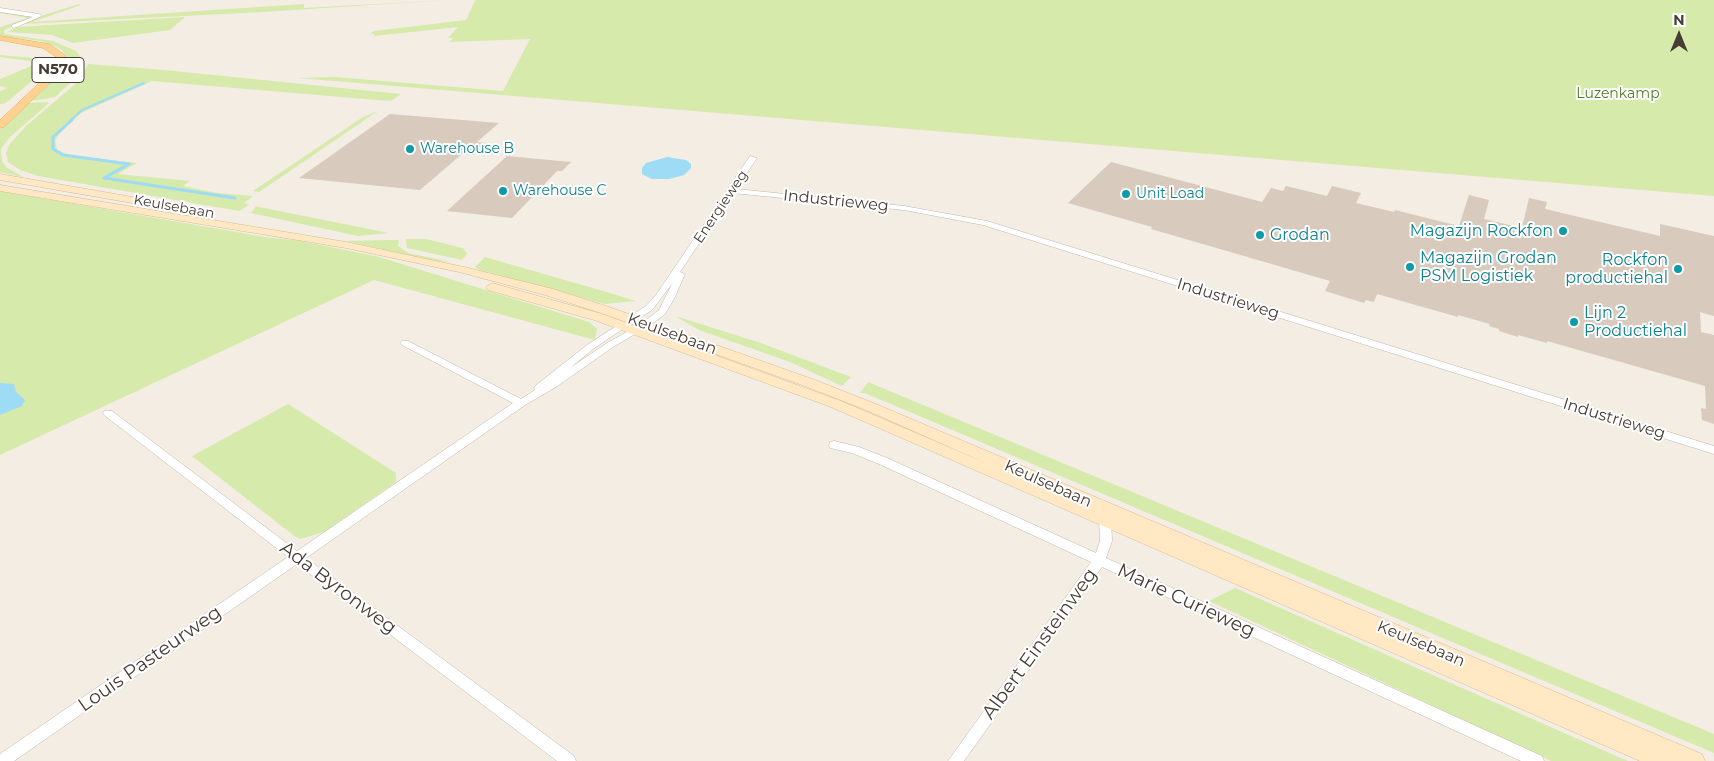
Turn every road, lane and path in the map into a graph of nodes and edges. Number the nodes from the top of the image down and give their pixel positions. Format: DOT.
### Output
graph roads {
  1 [pos="0,10"];
  2 [pos="14,26"];
  3 [pos="0,40"];
  4 [pos="0,115"];
  5 [pos="0,126"];
  6 [pos="753,158"];
  7 [pos="0,177"];
  8 [pos="0,188"];
  9 [pos="732,191"];
  10 [pos="346,246"];
  11 [pos="689,255"];
  12 [pos="633,325"];
  13 [pos="404,343"];
  14 [pos="521,403"];
  15 [pos="108,413"];
  16 [pos="834,445"];
  17 [pos="1714,450"];
  18 [pos="1105,519"];
  19 [pos="297,558"];
  20 [pos="1099,561"];
  21 [pos="2,761"];
  22 [pos="568,761"];
  23 [pos="955,761"];
  24 [pos="1537,761"];
  25 [pos="1663,761"];
  26 [pos="1695,761"];
  1 -- 2 [label="street"];
  3 -- 4 [label="main road, N570"];
  3 -- 5 [label="main road, N570"];
  6 -- 9 [label="street, Energieweg"];
  7 -- 10 [label="main road, Keulsebaan"];
  8 -- 10 [label="main road, Keulsebaan"];
  9 -- 11 [label="street, Energieweg"];
  9 -- 17 [label="street, Industrieweg"];
  10 -- 12 [label="main road, Keulsebaan"];
  11 -- 12 [label="street, Energieweg"];
  11 -- 12 [label="street, Energieweg"];
  12 -- 14 [label="street"];
  12 -- 14 [label="street"];
  12 -- 18 [label="main road, Keulsebaan"];
  12 -- 26 [label="main road, Keulsebaan"];
  13 -- 14 [label="street"];
  14 -- 19 [label="street, Louis Pasteurweg"];
  15 -- 19 [label="street, Ada Byronweg"];
  16 -- 20 [label="street, Marie Curieweg"];
  18 -- 20 [label="street, Albert Einsteinweg"];
  18 -- 25 [label="main road, Keulsebaan"];
  19 -- 21 [label="street, Louis Pasteurweg"];
  19 -- 22 [label="street, Ada Byronweg"];
  20 -- 23 [label="street, Albert Einsteinweg"];
  20 -- 24 [label="street, Marie Curieweg"];
}
